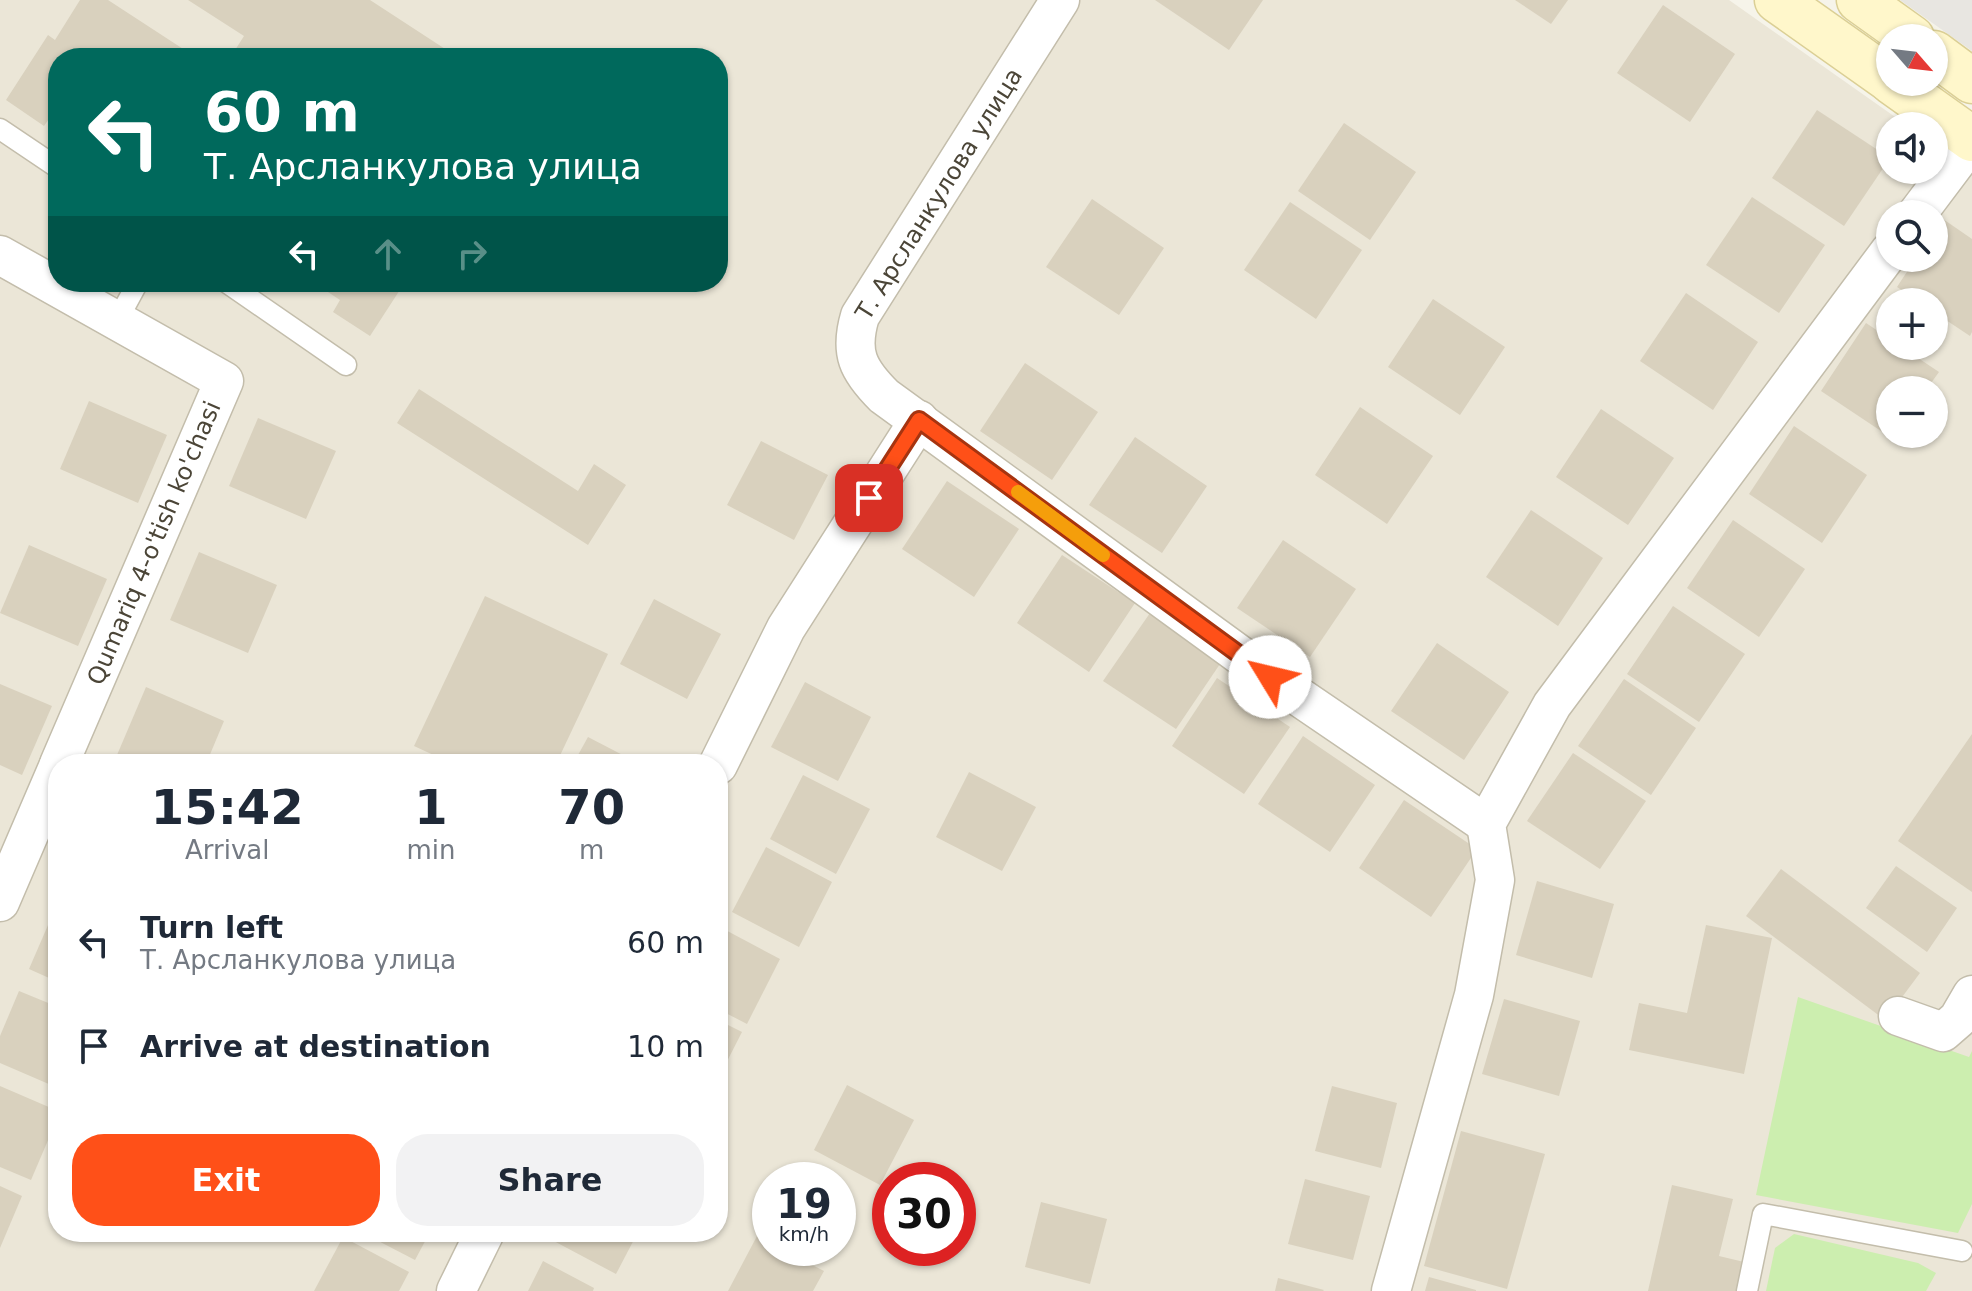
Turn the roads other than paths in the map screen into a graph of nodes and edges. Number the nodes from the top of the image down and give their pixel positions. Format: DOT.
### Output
graph roads {
  1 [pos="1060,0"];
  2 [pos="1777,0"];
  3 [pos="1859,0"];
  4 [pos="1892,24"];
  5 [pos="1948,63"];
  6 [pos="1876,70"];
  7 [pos="1972,81"];
  8 [pos="1912,96"];
  9 [pos="0,129"];
  10 [pos="1972,140"];
  11 [pos="48,161"];
  12 [pos="1927,200"];
  13 [pos="0,255"];
  14 [pos="1876,270"];
  15 [pos="48,282"];
  16 [pos="66,292"];
  17 [pos="133,292"];
  18 [pos="240,292"];
  19 [pos="117,321"];
  20 [pos="346,365"];
  21 [pos="919,420"];
  22 [pos="64,754"];
  23 [pos="723,754"];
  24 [pos="48,791"];
  25 [pos="1486,824"];
  26 [pos="0,902"];
  27 [pos="1972,995"];
  28 [pos="1898,1016"];
  29 [pos="480,1242"];
  30 [pos="1962,1251"];
  31 [pos="456,1291"];
  32 [pos="1391,1291"];
  33 [pos="1747,1291"];
  1 -- 21 [label="street, Т. Арсланкулова улица"];
  2 -- 6 [label="main road"];
  3 -- 4 [label="main road"];
  5 -- 7 [label="main road"];
  8 -- 10 [label="main road"];
  9 -- 11 [label="lane"];
  10 -- 12 [label="street"];
  13 -- 15 [label="street, Qumariq 4-o'tish ko'chasi"];
  14 -- 25 [label="street"];
  16 -- 19 [label="street, Qumariq 4-o'tish ko'chasi"];
  17 -- 19 [label="lane"];
  18 -- 20 [label="lane"];
  19 -- 22 [label="street, Qumariq 4-o'tish ko'chasi"];
  21 -- 23 [label="street"];
  21 -- 25 [label="street, Т. Арсланкулова улица"];
  24 -- 26 [label="street, Qumariq 4-o'tish ko'chasi"];
  25 -- 32 [label="street"];
  27 -- 28 [label="street"];
  29 -- 31 [label="street"];
  30 -- 33 [label="lane"];
}
